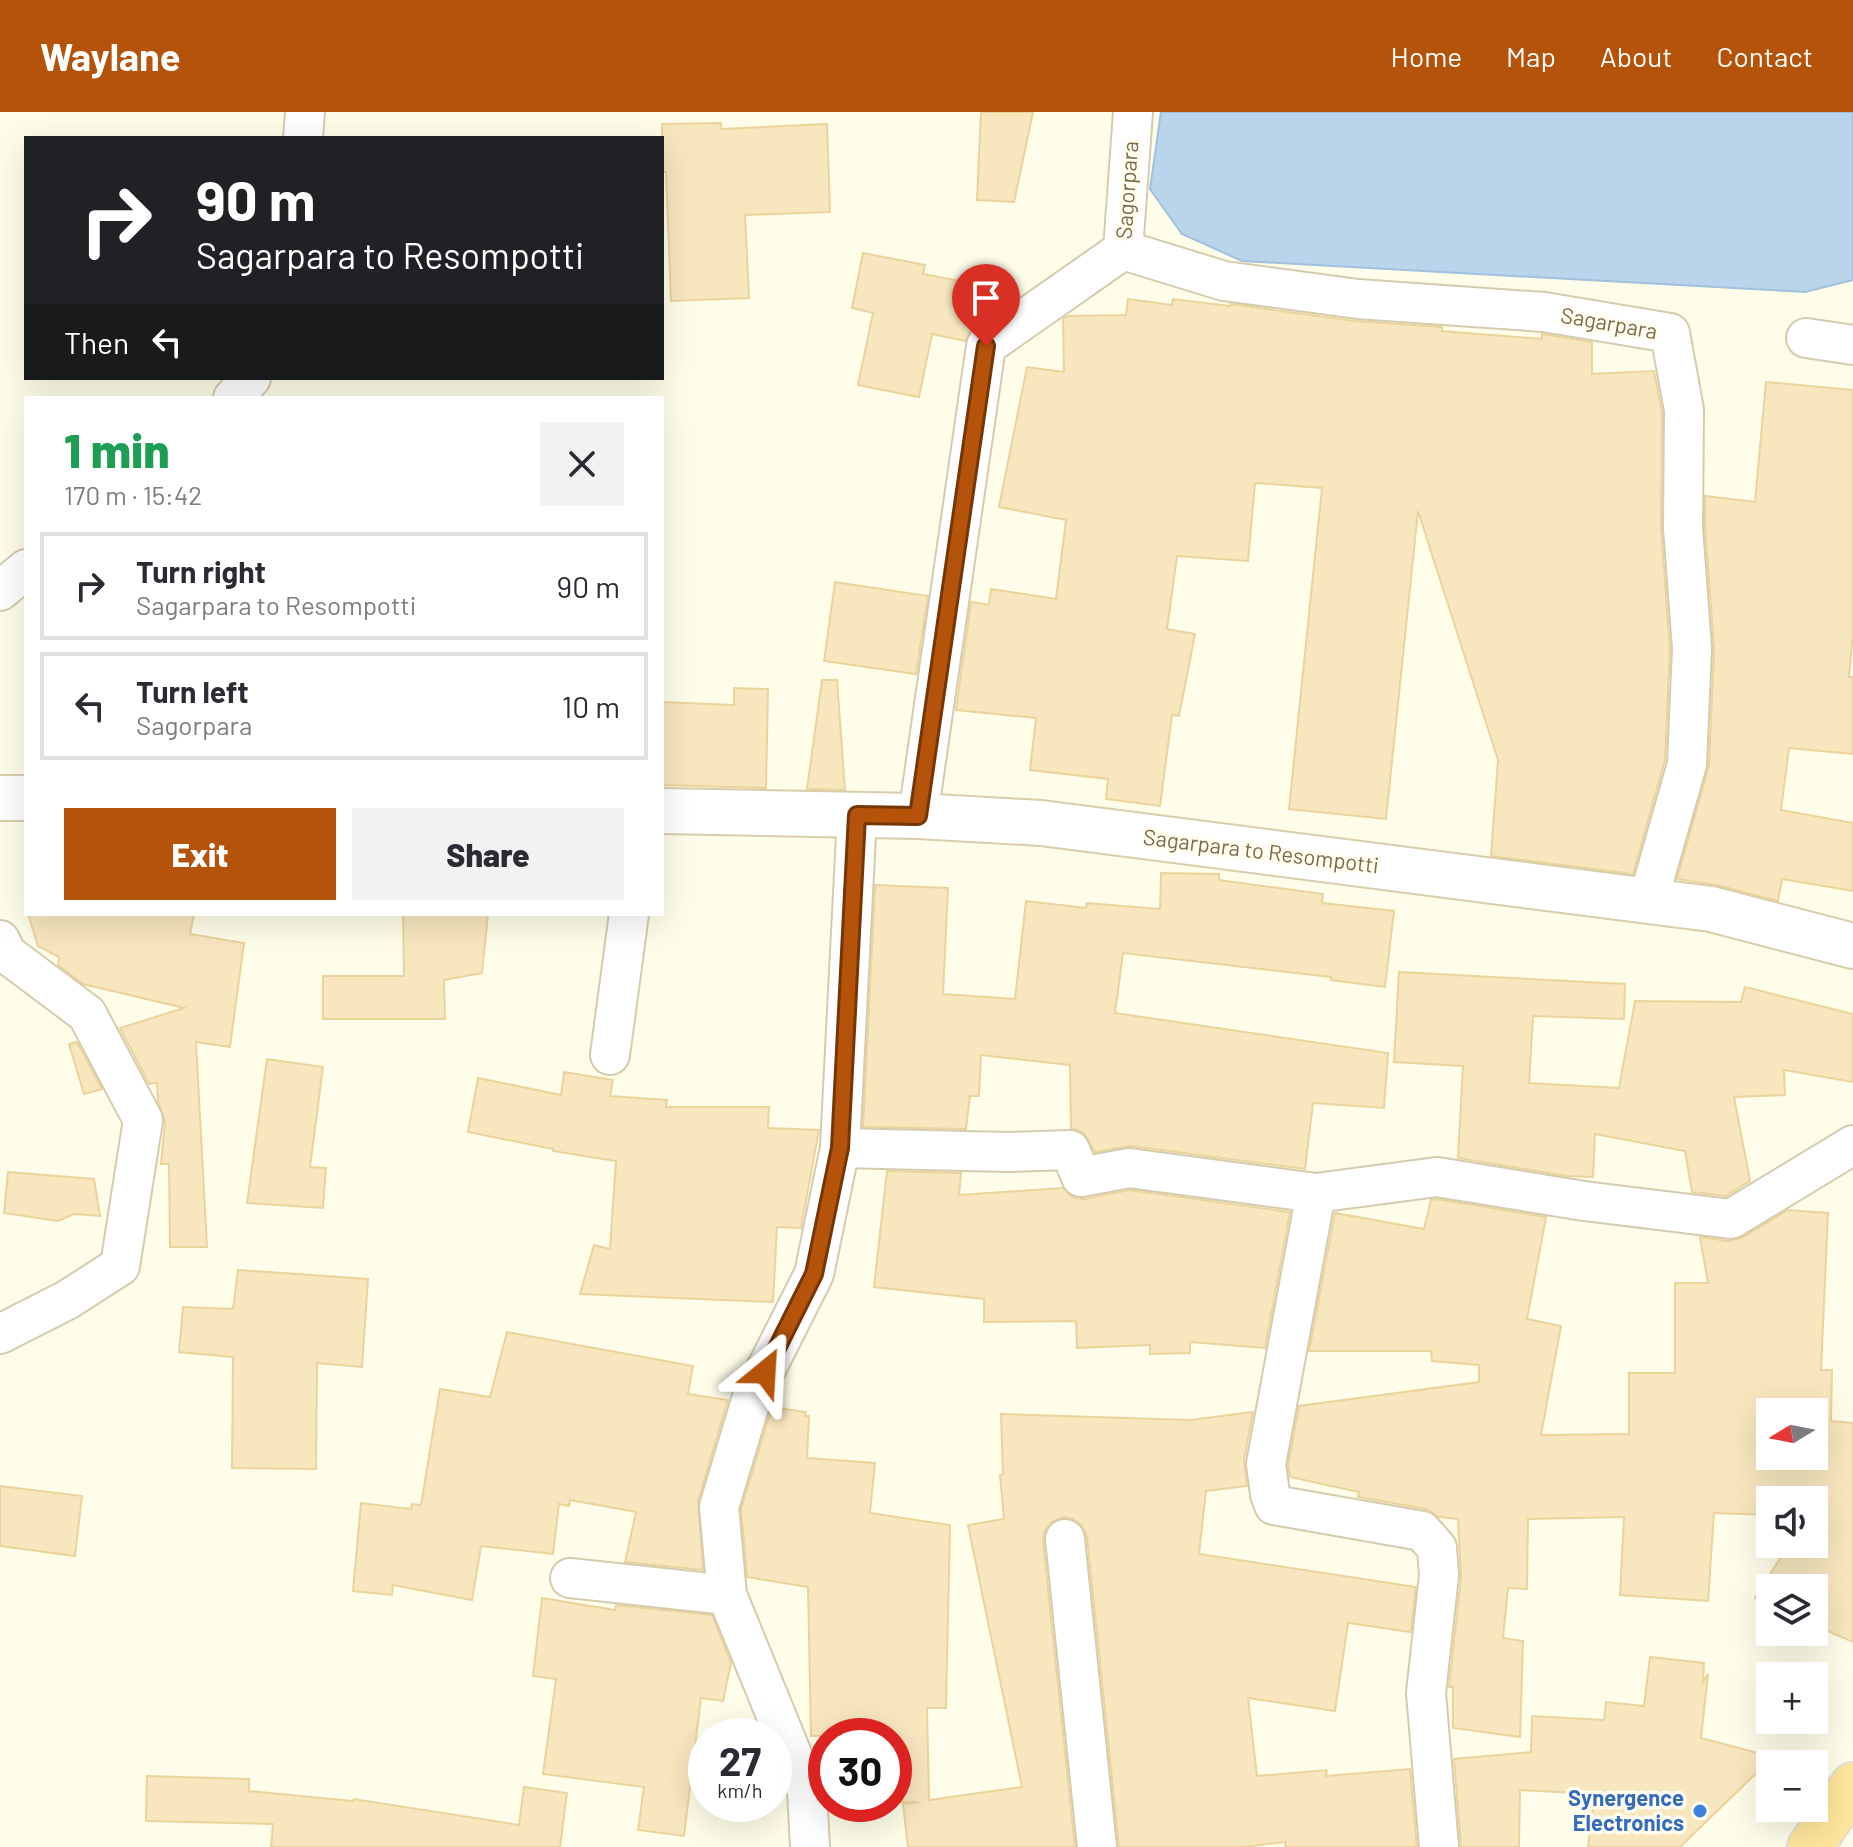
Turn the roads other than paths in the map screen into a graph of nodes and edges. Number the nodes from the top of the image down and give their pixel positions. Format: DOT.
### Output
graph roads {
  1 [pos="305,112"];
  2 [pos="1133,112"];
  3 [pos="303,136"];
  4 [pos="1123,250"];
  5 [pos="1806,338"];
  6 [pos="1853,345"];
  7 [pos="249,380"];
  8 [pos="235,396"];
  9 [pos="24,571"];
  10 [pos="0,591"];
  11 [pos="0,798"];
  12 [pos="24,798"];
  13 [pos="664,811"];
  14 [pos="857,815"];
  15 [pos="918,816"];
  16 [pos="1648,901"];
  17 [pos="629,916"];
  18 [pos="0,940"];
  19 [pos="1853,946"];
  20 [pos="610,1055"];
  21 [pos="1853,1145"];
  22 [pos="840,1148"];
  23 [pos="1316,1193"];
  24 [pos="0,1334"];
  25 [pos="1065,1539"];
  26 [pos="570,1578"];
  27 [pos="727,1595"];
  28 [pos="1853,1785"];
  29 [pos="810,1847"];
  30 [pos="1097,1847"];
  31 [pos="1439,1847"];
  32 [pos="1810,1847"];
  1 -- 3 [label="street"];
  2 -- 4 [label="street, Sagorpara"];
  4 -- 15 [label="street, Sagorpara"];
  4 -- 16 [label="street, Sagarpara"];
  5 -- 6 [label="street"];
  7 -- 8 [label="street"];
  9 -- 10 [label="street"];
  11 -- 12 [label="main road"];
  13 -- 14 [label="main road, Sagarpara to Resompotti"];
  14 -- 15 [label="main road, Sagarpara to Resompotti"];
  14 -- 22 [label="street"];
  15 -- 16 [label="main road, Sagarpara to Resompotti"];
  16 -- 19 [label="main road, Sagarpara to Resompotti"];
  17 -- 20 [label="street"];
  18 -- 24 [label="street"];
  21 -- 23 [label="street"];
  22 -- 23 [label="street"];
  22 -- 27 [label="street"];
  23 -- 31 [label="street"];
  25 -- 30 [label="street"];
  26 -- 27 [label="street"];
  27 -- 29 [label="street"];
  28 -- 32 [label="highway"];
}
